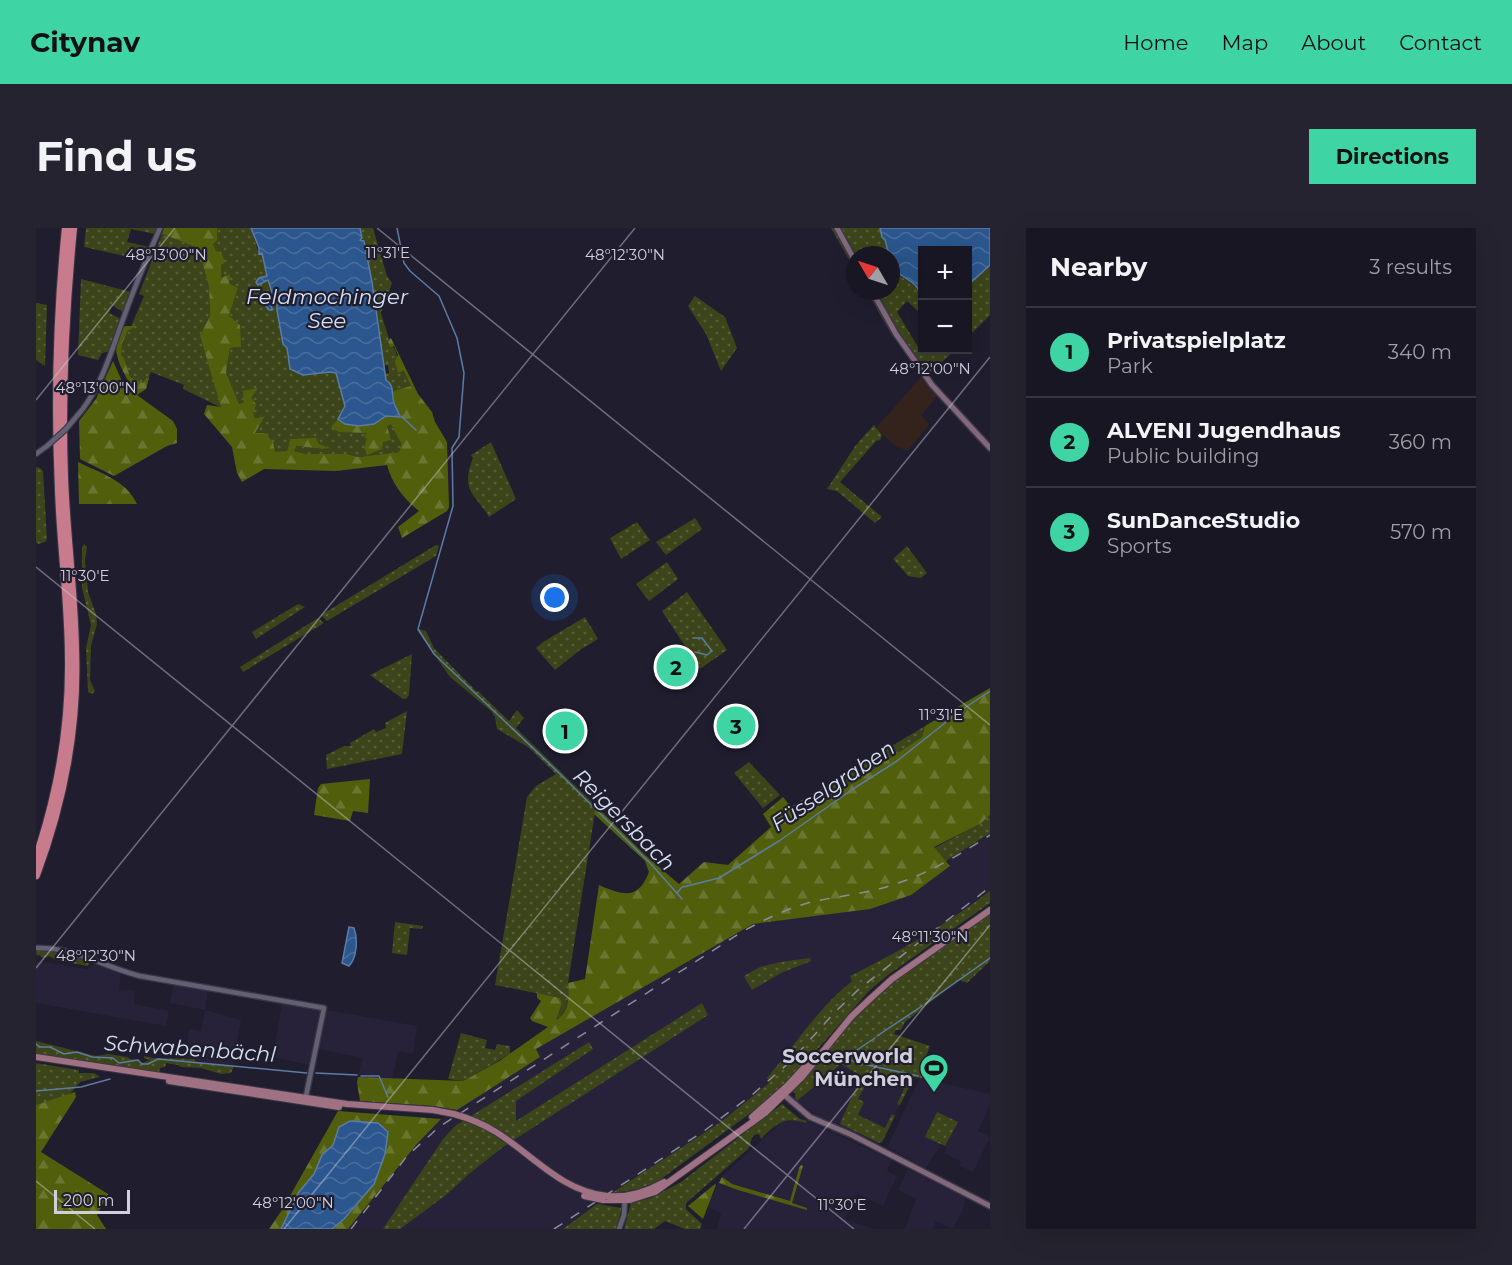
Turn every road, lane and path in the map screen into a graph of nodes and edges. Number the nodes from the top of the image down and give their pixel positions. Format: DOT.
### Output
graph roads {
  1 [pos="66,228"];
  2 [pos="73,228"];
  3 [pos="160,228"];
  4 [pos="837,228"];
  5 [pos="847,246"];
  6 [pos="877,300"];
  7 [pos="990,448"];
  8 [pos="36,453"];
  9 [pos="36,859"];
  10 [pos="36,875"];
  11 [pos="990,906"];
  12 [pos="990,910"];
  13 [pos="36,948"];
  14 [pos="36,1059"];
  15 [pos="782,1094"];
  16 [pos="306,1100"];
  17 [pos="625,1198"];
  18 [pos="990,1206"];
  19 [pos="619,1229"];
  1 -- 9 [label="highway"];
  2 -- 10 [label="highway"];
  3 -- 8 [label="street, bridge"];
  4 -- 5 [label="main road"];
  6 -- 7 [label="main road"];
  11 -- 15 [label="main road"];
  12 -- 15 [label="main road"];
  13 -- 16 [label="street"];
  14 -- 16 [label="main road"];
  15 -- 17 [label="main road"];
  15 -- 18 [label="main road"];
  16 -- 17 [label="main road, bridge"];
  17 -- 19 [label="street"];
}
